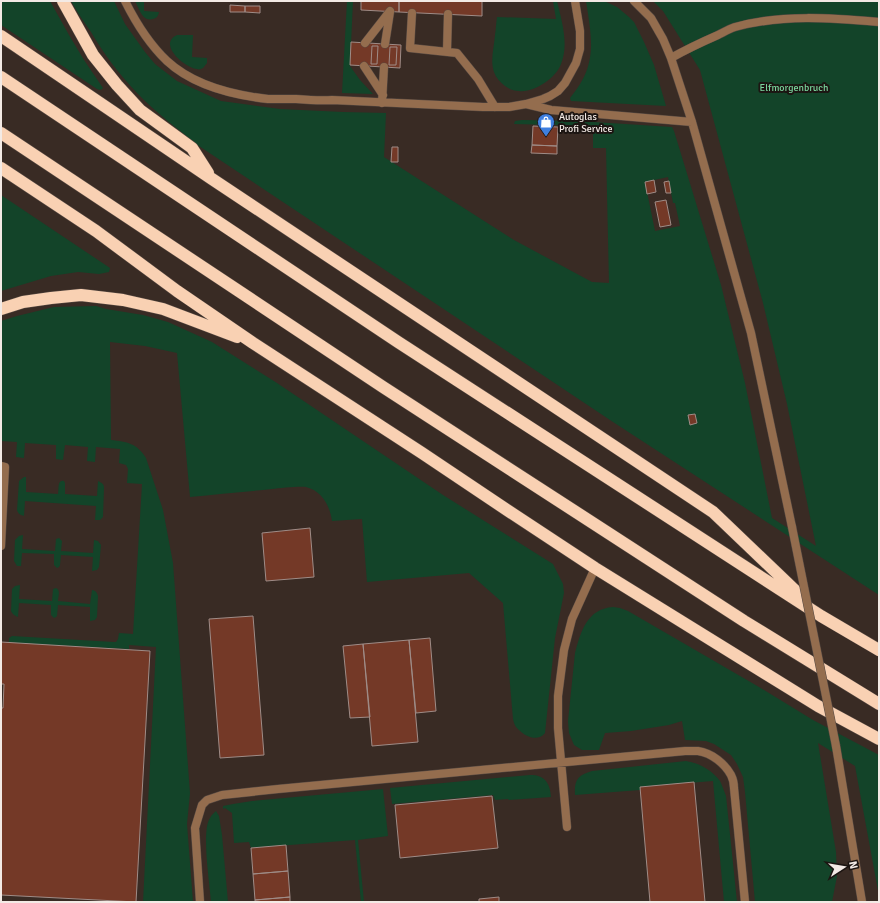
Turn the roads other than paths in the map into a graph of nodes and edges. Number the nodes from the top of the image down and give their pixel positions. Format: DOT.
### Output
graph roads {
  1 [pos="63,1"];
  2 [pos="126,1"];
  3 [pos="575,1"];
  4 [pos="634,1"];
  5 [pos="412,13"];
  6 [pos="448,14"];
  7 [pos="879,22"];
  8 [pos="1,36"];
  9 [pos="365,43"];
  10 [pos="385,44"];
  11 [pos="447,51"];
  12 [pos="671,58"];
  13 [pos="364,66"];
  14 [pos="384,67"];
  15 [pos="1,77"];
  16 [pos="382,99"];
  17 [pos="526,104"];
  18 [pos="495,106"];
  19 [pos="692,122"];
  20 [pos="1,133"];
  21 [pos="1,168"];
  22 [pos="212,179"];
  23 [pos="1,309"];
  24 [pos="253,343"];
  25 [pos="1,466"];
  26 [pos="1,546"];
  27 [pos="595,568"];
  28 [pos="821,616"];
  29 [pos="879,650"];
  30 [pos="879,704"];
  31 [pos="879,739"];
  32 [pos="561,763"];
  33 [pos="567,827"];
  34 [pos="200,902"];
  35 [pos="745,902"];
  36 [pos="862,902"];
  1 -- 22 [label="highway"];
  2 -- 16 [label="lane"];
  3 -- 17 [label="lane"];
  4 -- 12 [label="lane"];
  5 -- 11 [label="lane"];
  6 -- 11 [label="lane"];
  7 -- 12 [label="lane"];
  8 -- 22 [label="highway"];
  9 -- 10 [label="lane"];
  11 -- 18 [label="lane"];
  12 -- 19 [label="lane"];
  13 -- 16 [label="lane"];
  14 -- 16 [label="lane"];
  15 -- 28 [label="highway"];
  16 -- 18 [label="lane"];
  17 -- 18 [label="lane"];
  17 -- 19 [label="lane"];
  19 -- 36 [label="lane, bridge"];
  20 -- 30 [label="highway"];
  21 -- 24 [label="highway"];
  22 -- 28 [label="highway"];
  23 -- 24 [label="highway"];
  24 -- 27 [label="highway"];
  25 -- 26 [label="lane"];
  27 -- 31 [label="highway"];
  27 -- 32 [label="lane"];
  28 -- 29 [label="highway"];
  32 -- 33 [label="lane"];
  32 -- 34 [label="lane"];
  32 -- 35 [label="lane"];
}
